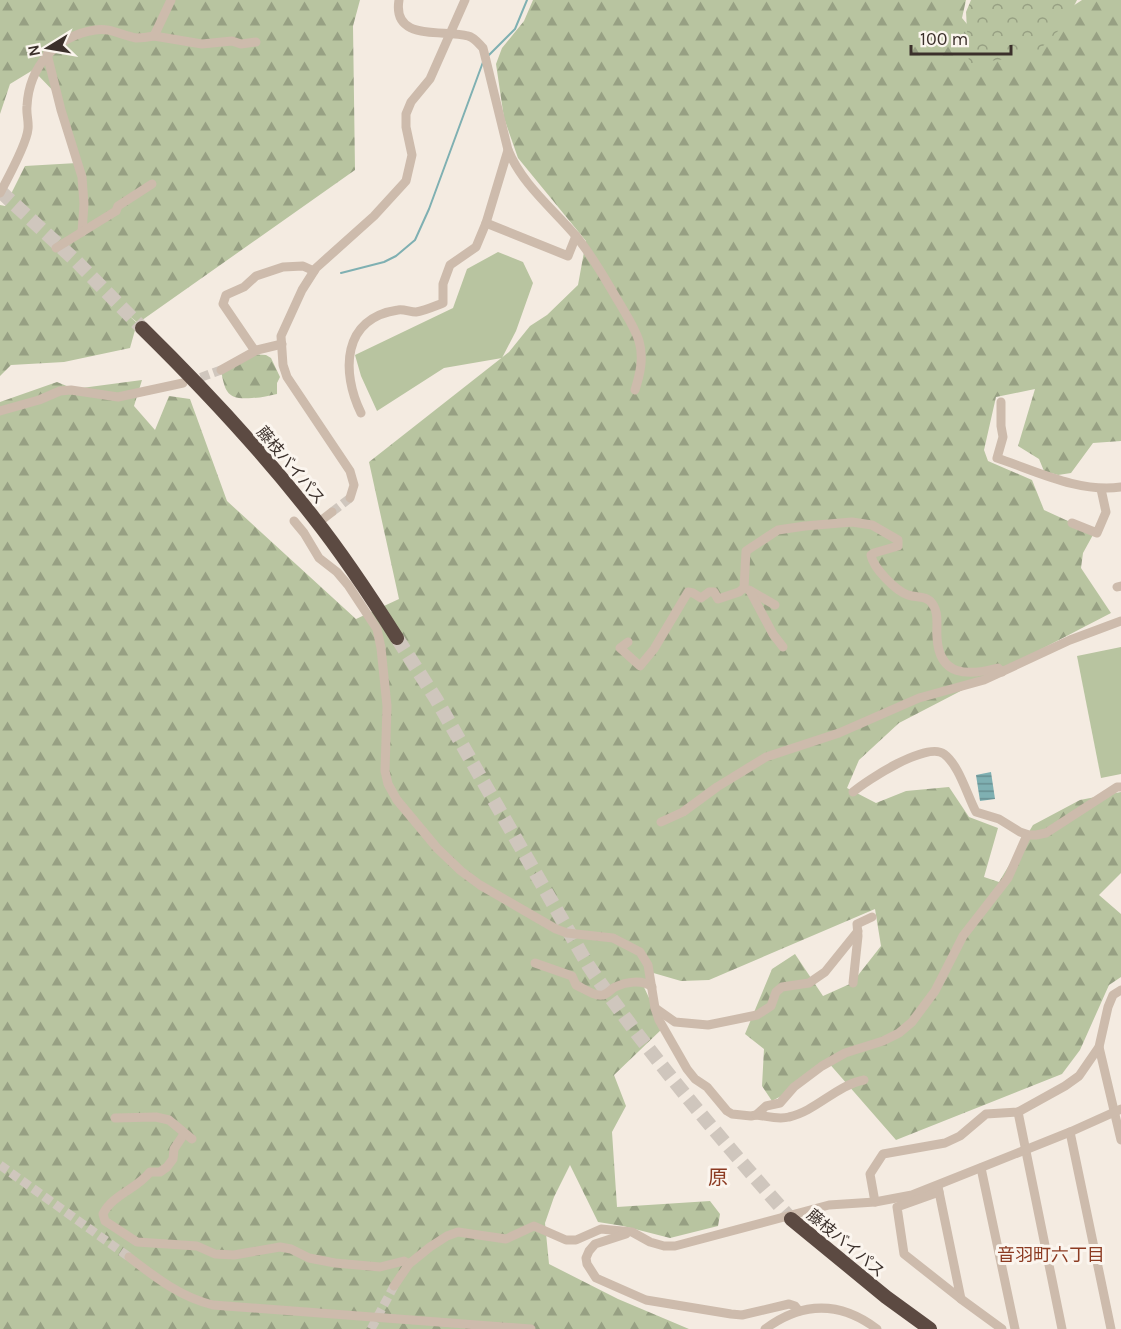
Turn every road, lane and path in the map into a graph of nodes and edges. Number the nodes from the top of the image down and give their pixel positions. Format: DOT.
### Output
graph roads {
  1 [pos="171,0"];
  2 [pos="399,0"];
  3 [pos="465,0"];
  4 [pos="450,33"];
  5 [pos="154,36"];
  6 [pos="255,42"];
  7 [pos="47,54"];
  8 [pos="508,150"];
  9 [pos="152,184"];
  10 [pos="0,192"];
  11 [pos="486,223"];
  12 [pos="82,232"];
  13 [pos="576,236"];
  14 [pos="56,248"];
  15 [pos="314,271"];
  16 [pos="142,328"];
  17 [pos="282,344"];
  18 [pos="255,351"];
  19 [pos="221,370"];
  20 [pos="183,383"];
  21 [pos="635,390"];
  22 [pos="1002,402"];
  23 [pos="0,411"];
  24 [pos="361,412"];
  25 [pos="1121,487"];
  26 [pos="1101,489"];
  27 [pos="350,498"];
  28 [pos="332,512"];
  29 [pos="323,519"];
  30 [pos="294,521"];
  31 [pos="1072,523"];
  32 [pos="747,589"];
  33 [pos="775,604"];
  34 [pos="1121,621"];
  35 [pos="397,638"];
  36 [pos="628,642"];
  37 [pos="783,646"];
  38 [pos="1002,672"];
  39 [pos="1121,787"];
  40 [pos="853,792"];
  41 [pos="661,822"];
  42 [pos="1027,835"];
  43 [pos="872,916"];
  44 [pos="858,931"];
  45 [pos="535,963"];
  46 [pos="852,983"];
  47 [pos="652,987"];
  48 [pos="1121,990"];
  49 [pos="655,1008"];
  50 [pos="1099,1047"];
  51 [pos="864,1080"];
  52 [pos="1118,1111"];
  53 [pos="1018,1112"];
  54 [pos="756,1115"];
  55 [pos="115,1118"];
  56 [pos="1070,1132"];
  57 [pos="1121,1140"];
  58 [pos="1024,1150"];
  59 [pos="981,1168"];
  60 [pos="938,1188"];
  61 [pos="875,1202"];
  62 [pos="632,1232"];
  63 [pos="129,1257"];
  64 [pos="409,1264"];
  65 [pos="394,1286"];
  66 [pos="961,1299"];
  67 [pos="800,1311"];
  68 [pos="416,1324"];
  69 [pos="531,1329"];
  70 [pos="765,1329"];
  71 [pos="877,1329"];
  72 [pos="921,1329"];
  73 [pos="930,1329"];
  74 [pos="1002,1329"];
  75 [pos="1015,1329"];
  76 [pos="1062,1329"];
  77 [pos="1111,1329"];
  1 -- 5 [label="street"];
  2 -- 4 [label="street"];
  3 -- 4 [label="street"];
  4 -- 8 [label="street"];
  4 -- 15 [label="street"];
  5 -- 6 [label="street"];
  5 -- 7 [label="street"];
  7 -- 10 [label="street"];
  7 -- 12 [label="street"];
  8 -- 11 [label="street"];
  8 -- 13 [label="street"];
  9 -- 12 [label="street"];
  11 -- 13 [label="street"];
  11 -- 24 [label="street"];
  12 -- 14 [label="street"];
  13 -- 21 [label="street"];
  15 -- 17 [label="street"];
  15 -- 18 [label="street"];
  16 -- 35 [label="highway, 藤枝バイパス"];
  17 -- 18 [label="street"];
  17 -- 27 [label="street"];
  18 -- 19 [label="street"];
  20 -- 23 [label="street"];
  22 -- 26 [label="street"];
  25 -- 26 [label="street"];
  26 -- 31 [label="street"];
  28 -- 29 [label="street"];
  30 -- 47 [label="street"];
  32 -- 33 [label="street"];
  32 -- 36 [label="street"];
  32 -- 37 [label="street"];
  32 -- 38 [label="street"];
  34 -- 38 [label="street"];
  38 -- 41 [label="street"];
  39 -- 42 [label="street"];
  40 -- 42 [label="street"];
  42 -- 54 [label="street"];
  43 -- 44 [label="street"];
  44 -- 46 [label="street"];
  44 -- 49 [label="street"];
  45 -- 47 [label="street"];
  47 -- 49 [label="street"];
  48 -- 50 [label="street"];
  49 -- 54 [label="street"];
  50 -- 52 [label="street"];
  50 -- 53 [label="street"];
  51 -- 54 [label="street"];
  52 -- 56 [label="street"];
  52 -- 57 [label="street"];
  53 -- 58 [label="street"];
  53 -- 61 [label="street"];
  55 -- 64 [label="street"];
  56 -- 58 [label="street"];
  56 -- 77 [label="street"];
  58 -- 59 [label="street"];
  58 -- 76 [label="street"];
  59 -- 60 [label="street"];
  59 -- 75 [label="street"];
  60 -- 61 [label="street"];
  60 -- 66 [label="street"];
  60 -- 66 [label="street"];
  61 -- 62 [label="street"];
  62 -- 64 [label="street"];
  62 -- 67 [label="street"];
  63 -- 68 [label="street"];
  64 -- 65 [label="street"];
  66 -- 74 [label="street"];
  67 -- 70 [label="street"];
  67 -- 71 [label="street"];
  68 -- 69 [label="street"];
  72 -- 73 [label="highway, 藤枝バイパス"];
}
